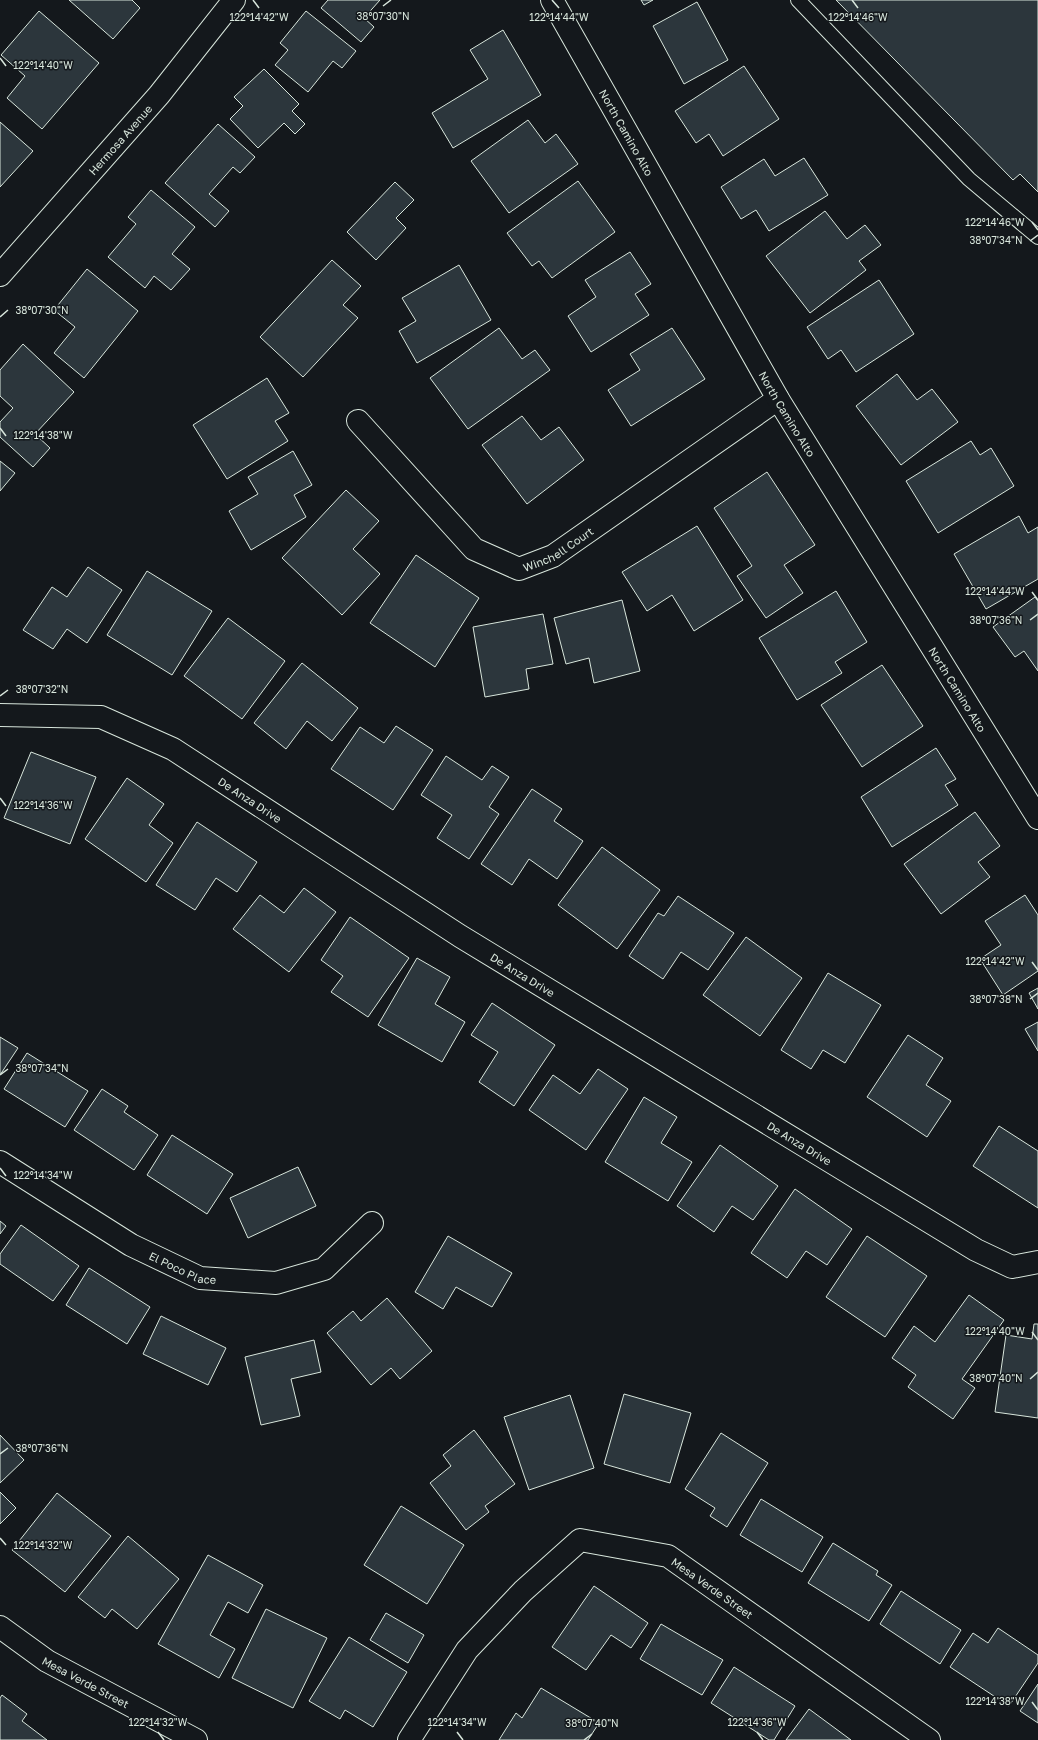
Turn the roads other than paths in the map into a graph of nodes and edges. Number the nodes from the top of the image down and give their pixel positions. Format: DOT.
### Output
graph roads {
  1 [pos="234,0"];
  2 [pos="552,0"];
  3 [pos="798,0"];
  4 [pos="1038,237"];
  5 [pos="0,275"];
  6 [pos="778,399"];
  7 [pos="358,421"];
  8 [pos="0,715"];
  9 [pos="1038,818"];
  10 [pos="0,1162"];
  11 [pos="372,1223"];
  12 [pos="1038,1262"];
  13 [pos="0,1627"];
  14 [pos="196,1740"];
  15 [pos="409,1740"];
  16 [pos="929,1740"];
  1 -- 5 [label="street, Hermosa Avenue"];
  2 -- 6 [label="street, North Camino Alto"];
  3 -- 4 [label="lane"];
  6 -- 7 [label="street, Winchell Court"];
  6 -- 9 [label="street, North Camino Alto"];
  8 -- 12 [label="street, De Anza Drive"];
  10 -- 11 [label="street, El Poco Place"];
  13 -- 14 [label="street, Mesa Verde Street"];
  15 -- 16 [label="street, Mesa Verde Street"];
}
